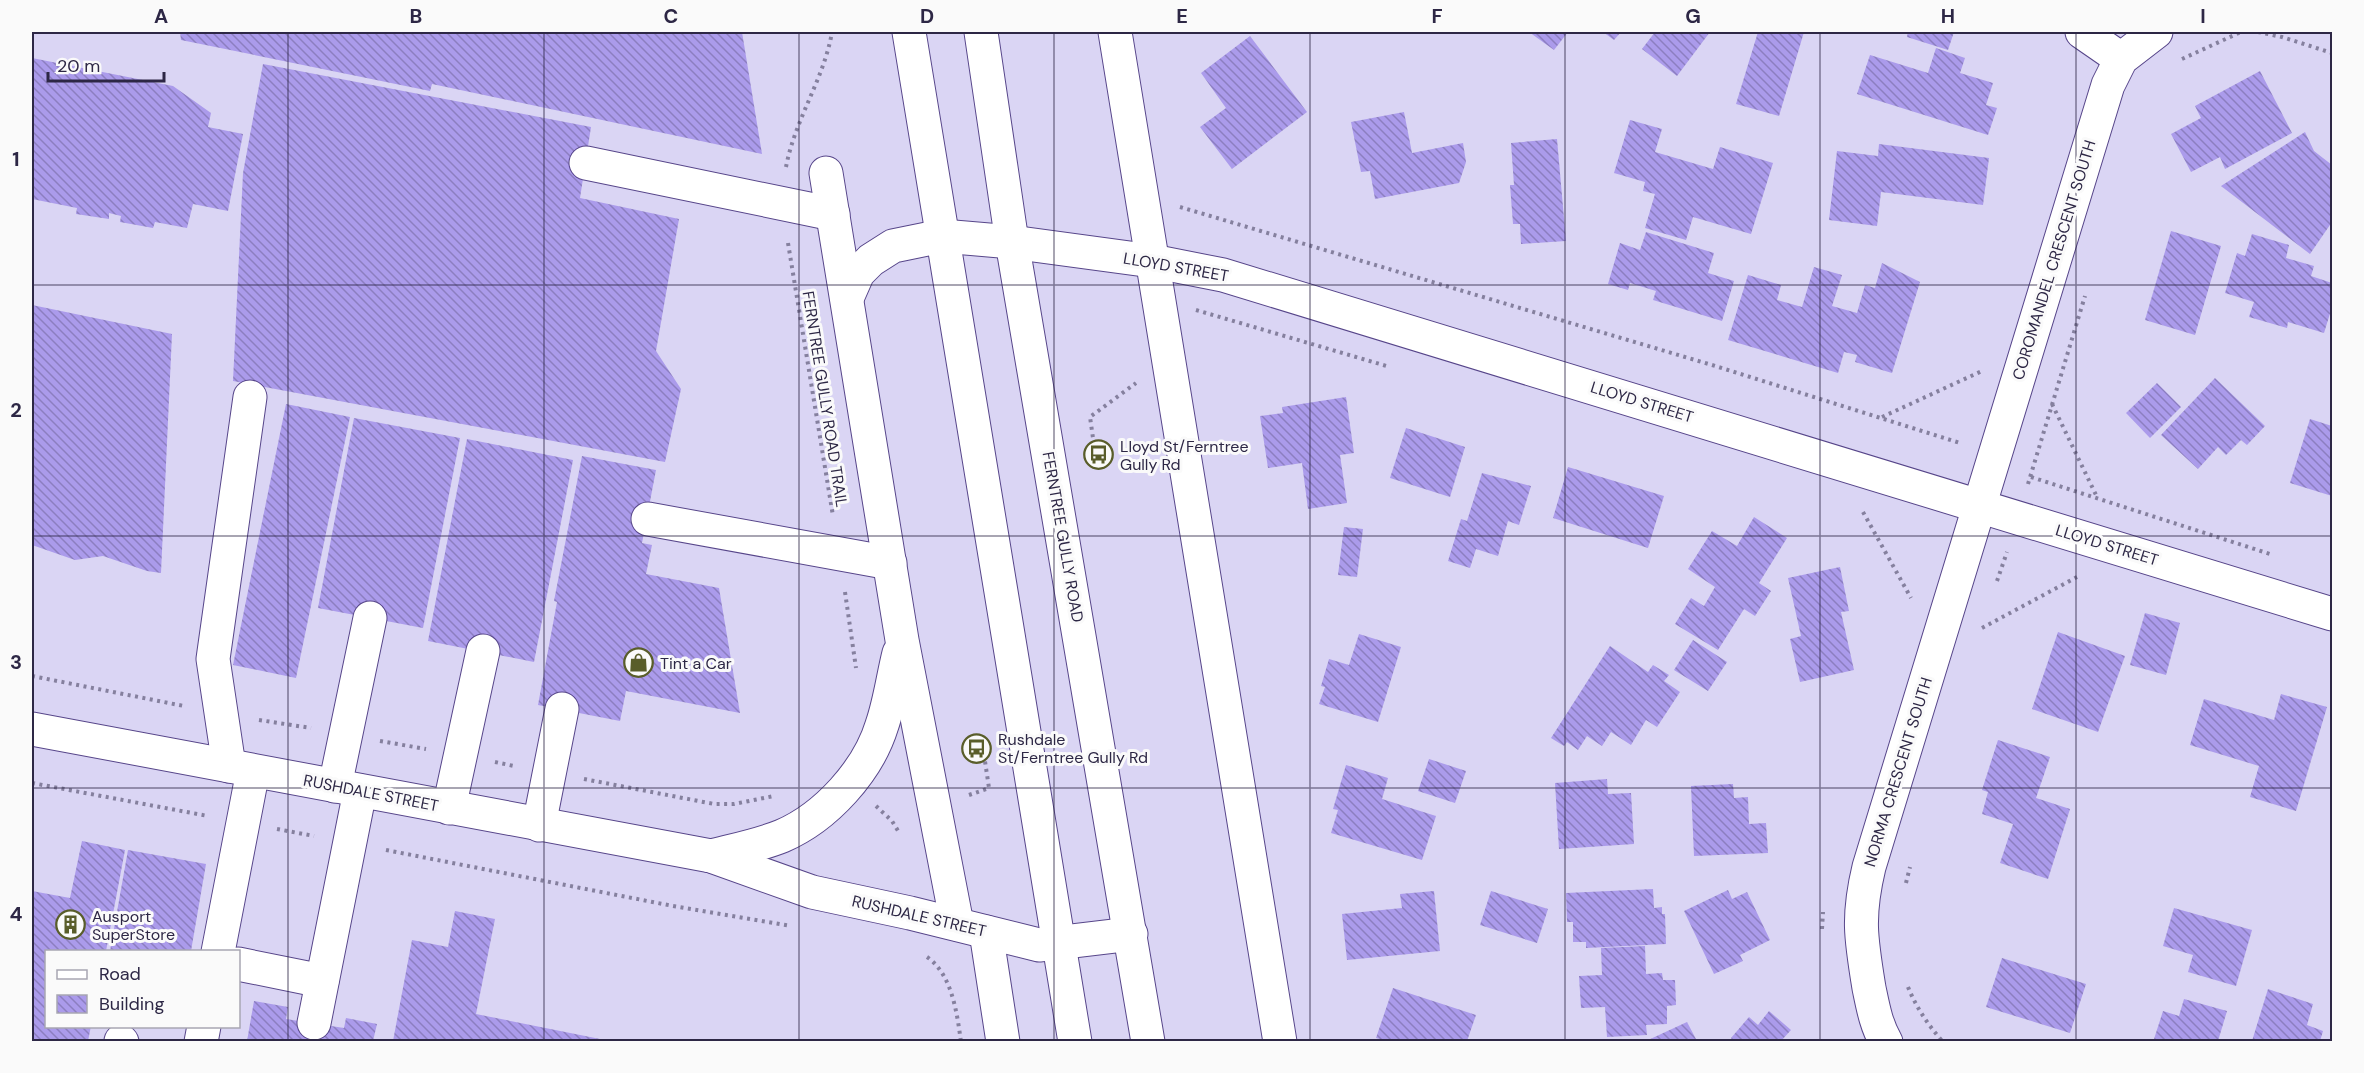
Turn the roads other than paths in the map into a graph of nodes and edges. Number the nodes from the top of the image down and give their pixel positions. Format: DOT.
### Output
graph roads {
  1 [pos="909,32"];
  2 [pos="981,32"];
  3 [pos="1115,32"];
  4 [pos="2082,32"];
  5 [pos="2156,32"];
  6 [pos="2121,58"];
  7 [pos="586,163"];
  8 [pos="826,173"];
  9 [pos="833,214"];
  10 [pos="942,236"];
  11 [pos="1012,242"];
  12 [pos="1152,261"];
  13 [pos="847,297"];
  14 [pos="250,397"];
  15 [pos="1979,506"];
  16 [pos="648,519"];
  17 [pos="890,562"];
  18 [pos="2332,614"];
  19 [pos="370,618"];
  20 [pos="902,640"];
  21 [pos="483,651"];
  22 [pos="562,709"];
  23 [pos="32,729"];
  24 [pos="241,769"];
  25 [pos="348,788"];
  26 [pos="449,807"];
  27 [pos="539,825"];
  28 [pos="711,856"];
  29 [pos="971,928"];
  30 [pos="1131,934"];
  31 [pos="1059,944"];
  32 [pos="218,950"];
  33 [pos="240,964"];
  34 [pos="322,981"];
  35 [pos="314,1023"];
  36 [pos="1004,1041"];
  37 [pos="1075,1041"];
  38 [pos="1148,1041"];
  39 [pos="1280,1041"];
  40 [pos="1886,1041"];
  1 -- 10 [label="street"];
  2 -- 11 [label="street, FERNTREE GULLY ROAD"];
  3 -- 12 [label="street"];
  4 -- 6 [label="street"];
  5 -- 6 [label="street, COROMANDEL CRESCENT SOUTH"];
  6 -- 15 [label="street, COROMANDEL CRESCENT SOUTH"];
  7 -- 9 [label="street"];
  8 -- 9 [label="street"];
  9 -- 13 [label="street"];
  10 -- 11 [label="street, LLOYD STREET"];
  10 -- 13 [label="street"];
  10 -- 31 [label="street"];
  11 -- 12 [label="street, LLOYD STREET"];
  11 -- 30 [label="street, FERNTREE GULLY ROAD"];
  12 -- 15 [label="street, LLOYD STREET"];
  12 -- 39 [label="street"];
  13 -- 17 [label="street"];
  14 -- 24 [label="street"];
  15 -- 18 [label="street, LLOYD STREET"];
  15 -- 40 [label="street, NORMA CRESCENT SOUTH"];
  16 -- 17 [label="street"];
  17 -- 20 [label="street"];
  19 -- 25 [label="street"];
  20 -- 28 [label="street, RUSHDALE STREET"];
  20 -- 29 [label="street"];
  21 -- 26 [label="street"];
  22 -- 27 [label="street"];
  23 -- 24 [label="street, RUSHDALE STREET"];
  24 -- 25 [label="street, RUSHDALE STREET"];
  24 -- 32 [label="street"];
  25 -- 26 [label="street, RUSHDALE STREET"];
  25 -- 34 [label="street"];
  26 -- 27 [label="street, RUSHDALE STREET"];
  27 -- 28 [label="street, RUSHDALE STREET"];
  28 -- 29 [label="street, RUSHDALE STREET"];
  29 -- 31 [label="street, RUSHDALE STREET"];
  29 -- 36 [label="street"];
  30 -- 31 [label="street, RUSHDALE STREET"];
  30 -- 38 [label="street, FERNTREE GULLY ROAD"];
  31 -- 37 [label="street"];
  33 -- 34 [label="street"];
  34 -- 35 [label="street"];
}
